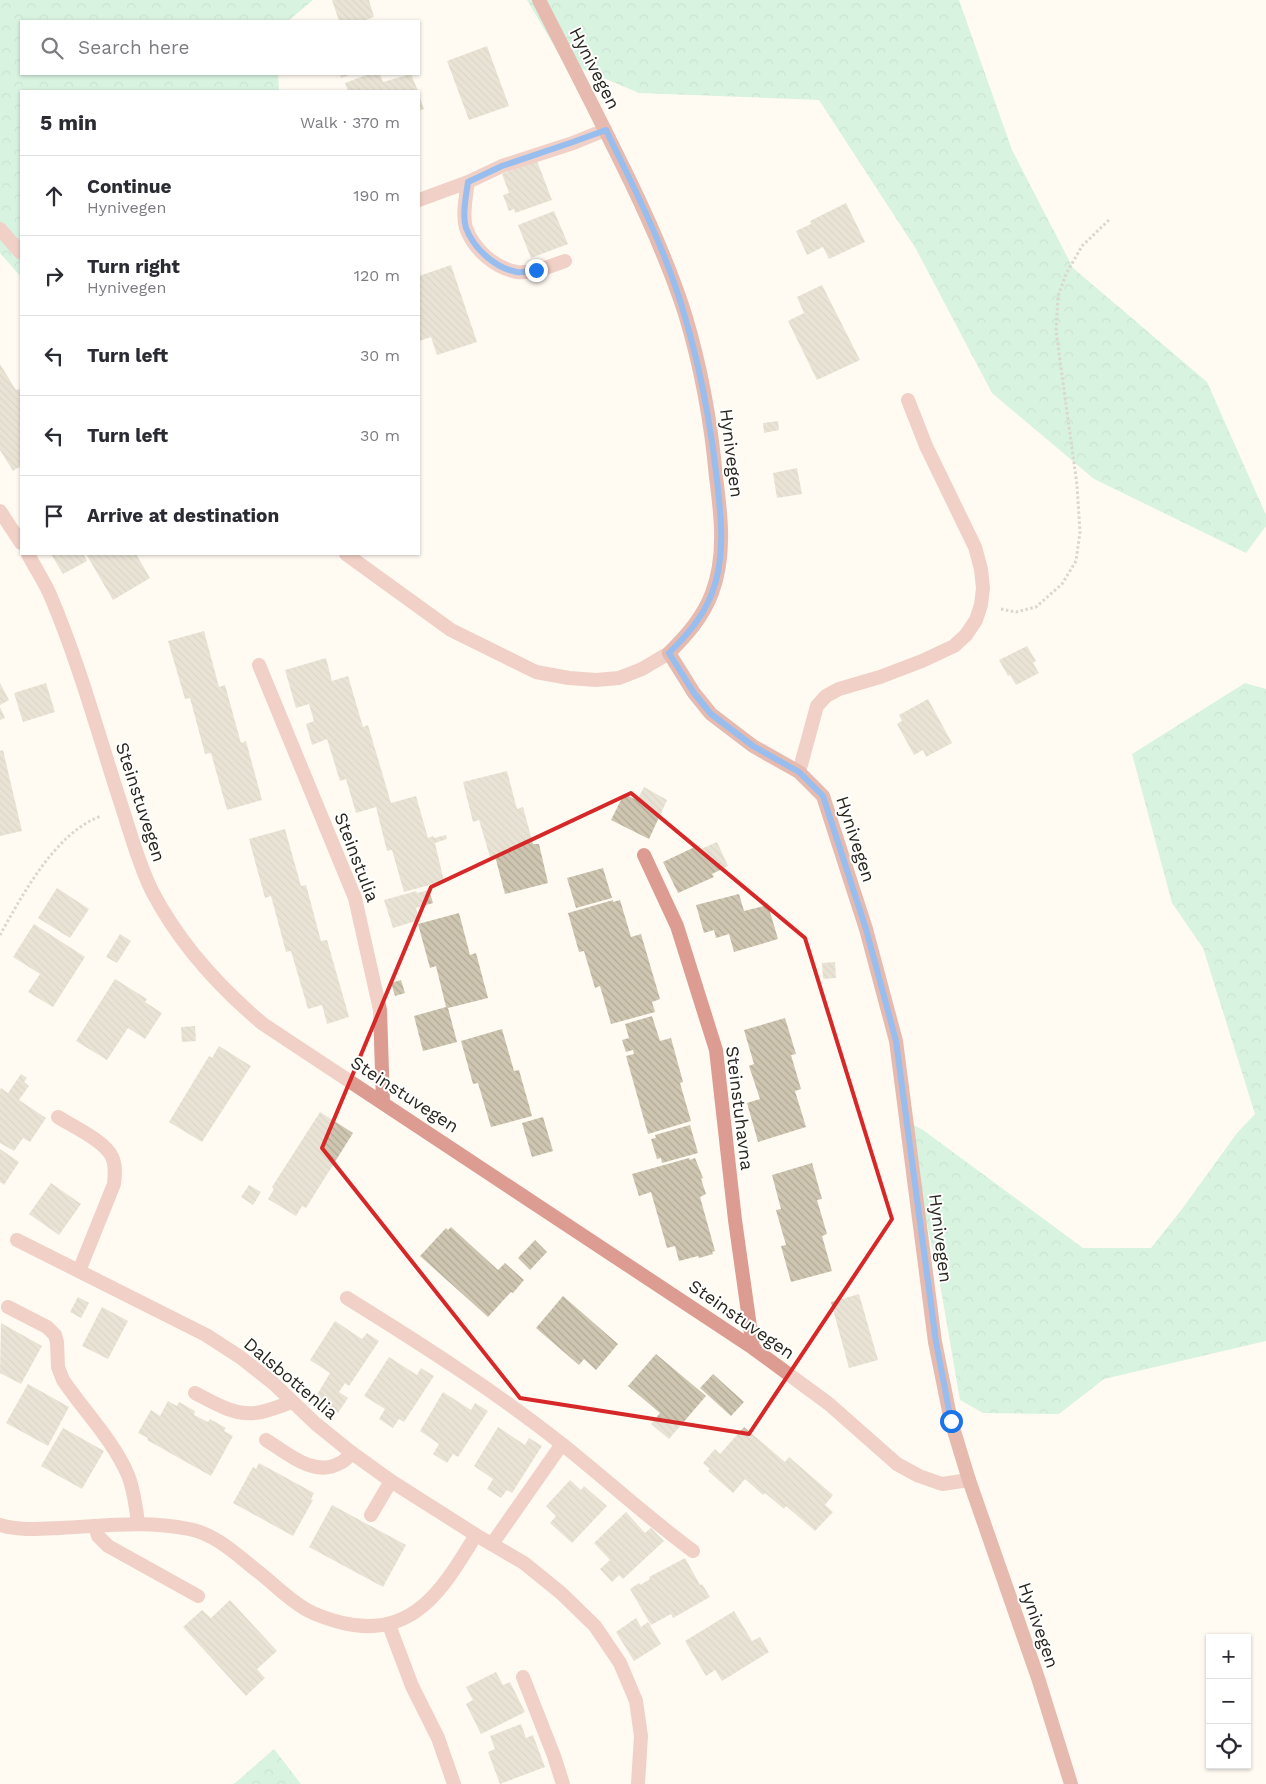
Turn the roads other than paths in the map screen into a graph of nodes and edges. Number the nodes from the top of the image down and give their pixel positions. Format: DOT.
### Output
graph roads {
  1 [pos="538,0"];
  2 [pos="606,130"];
  3 [pos="468,182"];
  4 [pos="420,200"];
  5 [pos="0,229"];
  6 [pos="20,252"];
  7 [pos="566,261"];
  8 [pos="908,400"];
  9 [pos="0,511"];
  10 [pos="20,541"];
  11 [pos="29,555"];
  12 [pos="347,555"];
  13 [pos="669,653"];
  14 [pos="259,665"];
  15 [pos="799,772"];
  16 [pos="644,855"];
  17 [pos="383,1102"];
  18 [pos="58,1117"];
  19 [pos="17,1240"];
  20 [pos="79,1271"];
  21 [pos="347,1298"];
  22 [pos="8,1307"];
  23 [pos="753,1348"];
  24 [pos="196,1393"];
  25 [pos="292,1402"];
  26 [pos="266,1440"];
  27 [pos="562,1444"];
  28 [pos="352,1453"];
  29 [pos="968,1480"];
  30 [pos="391,1481"];
  31 [pos="372,1515"];
  32 [pos="138,1523"];
  33 [pos="0,1525"];
  34 [pos="95,1526"];
  35 [pos="476,1535"];
  36 [pos="492,1544"];
  37 [pos="693,1551"];
  38 [pos="198,1596"];
  39 [pos="389,1625"];
  40 [pos="523,1677"];
  41 [pos="454,1784"];
  42 [pos="563,1784"];
  43 [pos="638,1784"];
  44 [pos="1071,1784"];
  1 -- 2 [label="main road, Hynivegen"];
  2 -- 3 [label="street"];
  2 -- 13 [label="main road, Hynivegen"];
  3 -- 4 [label="street"];
  3 -- 7 [label="street"];
  5 -- 6 [label="street"];
  8 -- 15 [label="street"];
  9 -- 10 [label="street"];
  11 -- 17 [label="street, Steinstuvegen"];
  12 -- 13 [label="street"];
  13 -- 15 [label="main road, Hynivegen"];
  14 -- 17 [label="street, Steinstulia"];
  15 -- 29 [label="main road, Hynivegen"];
  16 -- 23 [label="street, Steinstuhavna"];
  17 -- 23 [label="street, Steinstuvegen"];
  18 -- 20 [label="street"];
  19 -- 20 [label="street, Dalsbottenlia"];
  20 -- 25 [label="street, Dalsbottenlia"];
  21 -- 27 [label="street"];
  22 -- 32 [label="street"];
  23 -- 29 [label="street, Steinstuvegen"];
  24 -- 25 [label="street"];
  25 -- 28 [label="street, Dalsbottenlia"];
  26 -- 28 [label="street"];
  27 -- 36 [label="street"];
  27 -- 37 [label="street"];
  28 -- 30 [label="street, Dalsbottenlia"];
  29 -- 44 [label="main road, Hynivegen"];
  30 -- 31 [label="street"];
  30 -- 35 [label="street, Dalsbottenlia"];
  32 -- 34 [label="street"];
  32 -- 39 [label="street"];
  33 -- 34 [label="street"];
  34 -- 38 [label="street"];
  35 -- 36 [label="street, Dalsbottenlia"];
  35 -- 39 [label="street"];
  36 -- 43 [label="street, Dalsbottenlia"];
  39 -- 41 [label="street"];
  40 -- 42 [label="street"];
}
